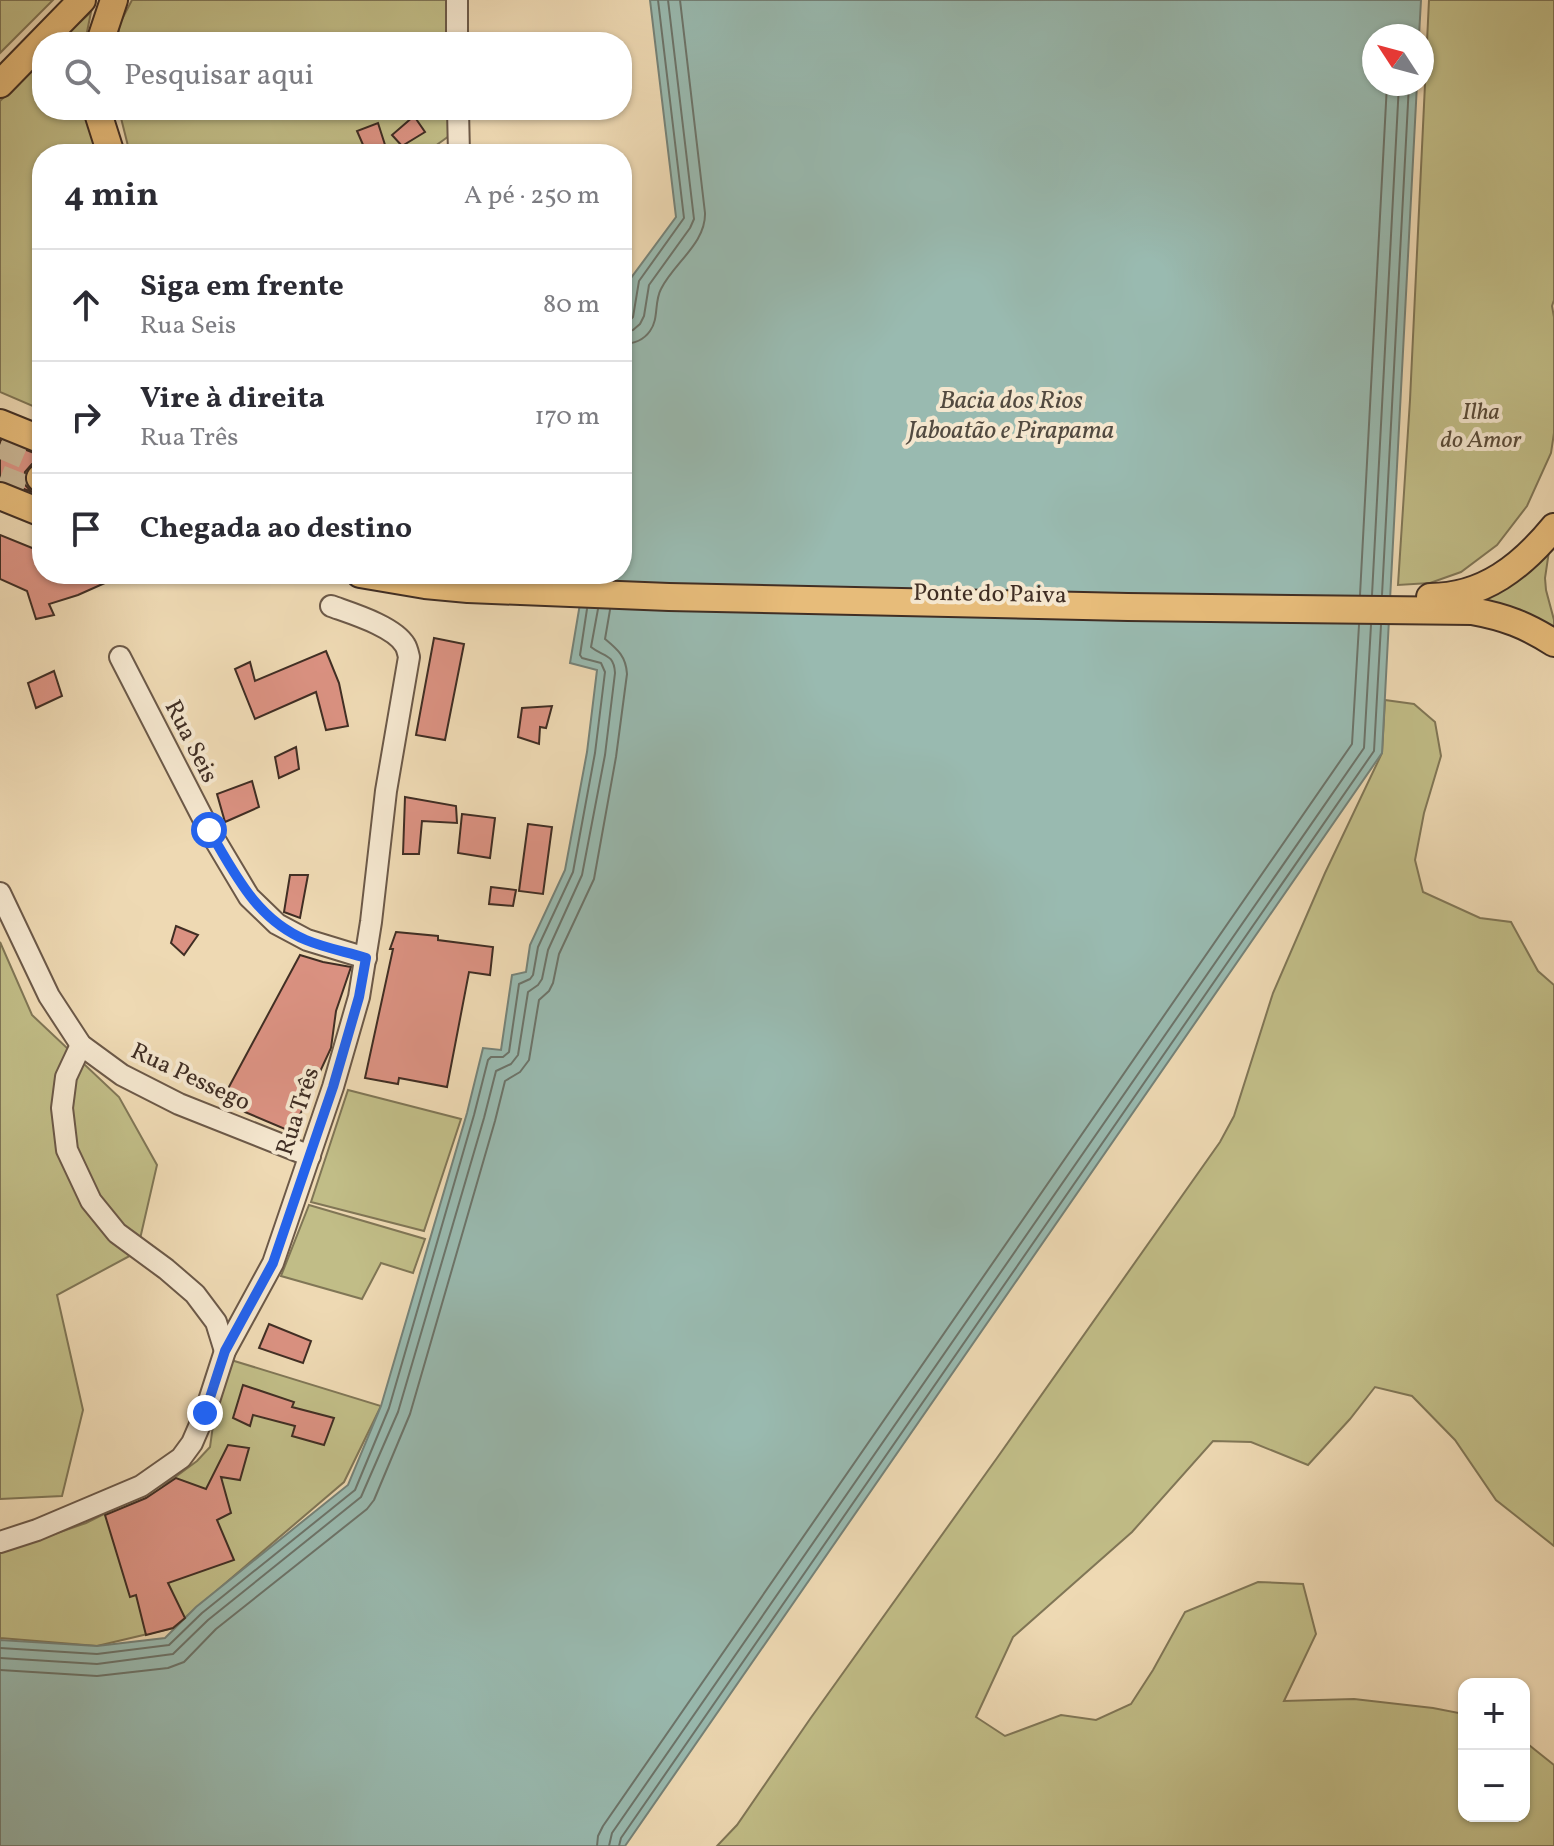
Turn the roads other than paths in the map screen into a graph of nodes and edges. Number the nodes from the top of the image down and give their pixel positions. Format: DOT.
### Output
graph roads {
  1 [pos="82,0"];
  2 [pos="114,0"];
  3 [pos="457,0"];
  4 [pos="51,32"];
  5 [pos="103,32"];
  6 [pos="457,32"];
  7 [pos="32,51"];
  8 [pos="0,84"];
  9 [pos="100,120"];
  10 [pos="457,120"];
  11 [pos="108,144"];
  12 [pos="454,144"];
  13 [pos="0,406"];
  14 [pos="32,419"];
  15 [pos="0,423"];
  16 [pos="32,436"];
  17 [pos="32,492"];
  18 [pos="0,496"];
  19 [pos="1554,527"];
  20 [pos="419,584"];
  21 [pos="523,584"];
  22 [pos="543,587"];
  23 [pos="1437,604"];
  24 [pos="331,606"];
  25 [pos="1554,643"];
  26 [pos="120,657"];
  27 [pos="0,893"];
  28 [pos="366,958"];
  29 [pos="81,1045"];
  30 [pos="310,1156"];
  31 [pos="225,1351"];
  32 [pos="0,1542"];
  1 -- 4 [label="main road"];
  2 -- 5 [label="main road"];
  3 -- 6 [label="street"];
  7 -- 8 [label="main road"];
  9 -- 11 [label="main road"];
  10 -- 12 [label="street"];
  13 -- 14 [label="main road"];
  15 -- 16 [label="main road"];
  17 -- 18 [label="main road"];
  19 -- 23 [label="main road"];
  20 -- 22 [label="main road"];
  21 -- 22 [label="main road"];
  22 -- 23 [label="main road, Ponte do Paiva"];
  23 -- 25 [label="main road"];
  24 -- 28 [label="street, Rua Três"];
  26 -- 28 [label="street, Rua Seis"];
  27 -- 29 [label="street, Rua Pessego"];
  28 -- 30 [label="street, Rua Três"];
  29 -- 30 [label="street, Rua Pessego"];
  29 -- 31 [label="street"];
  30 -- 31 [label="street, Rua Três"];
  31 -- 32 [label="street, Rua Três"];
}
